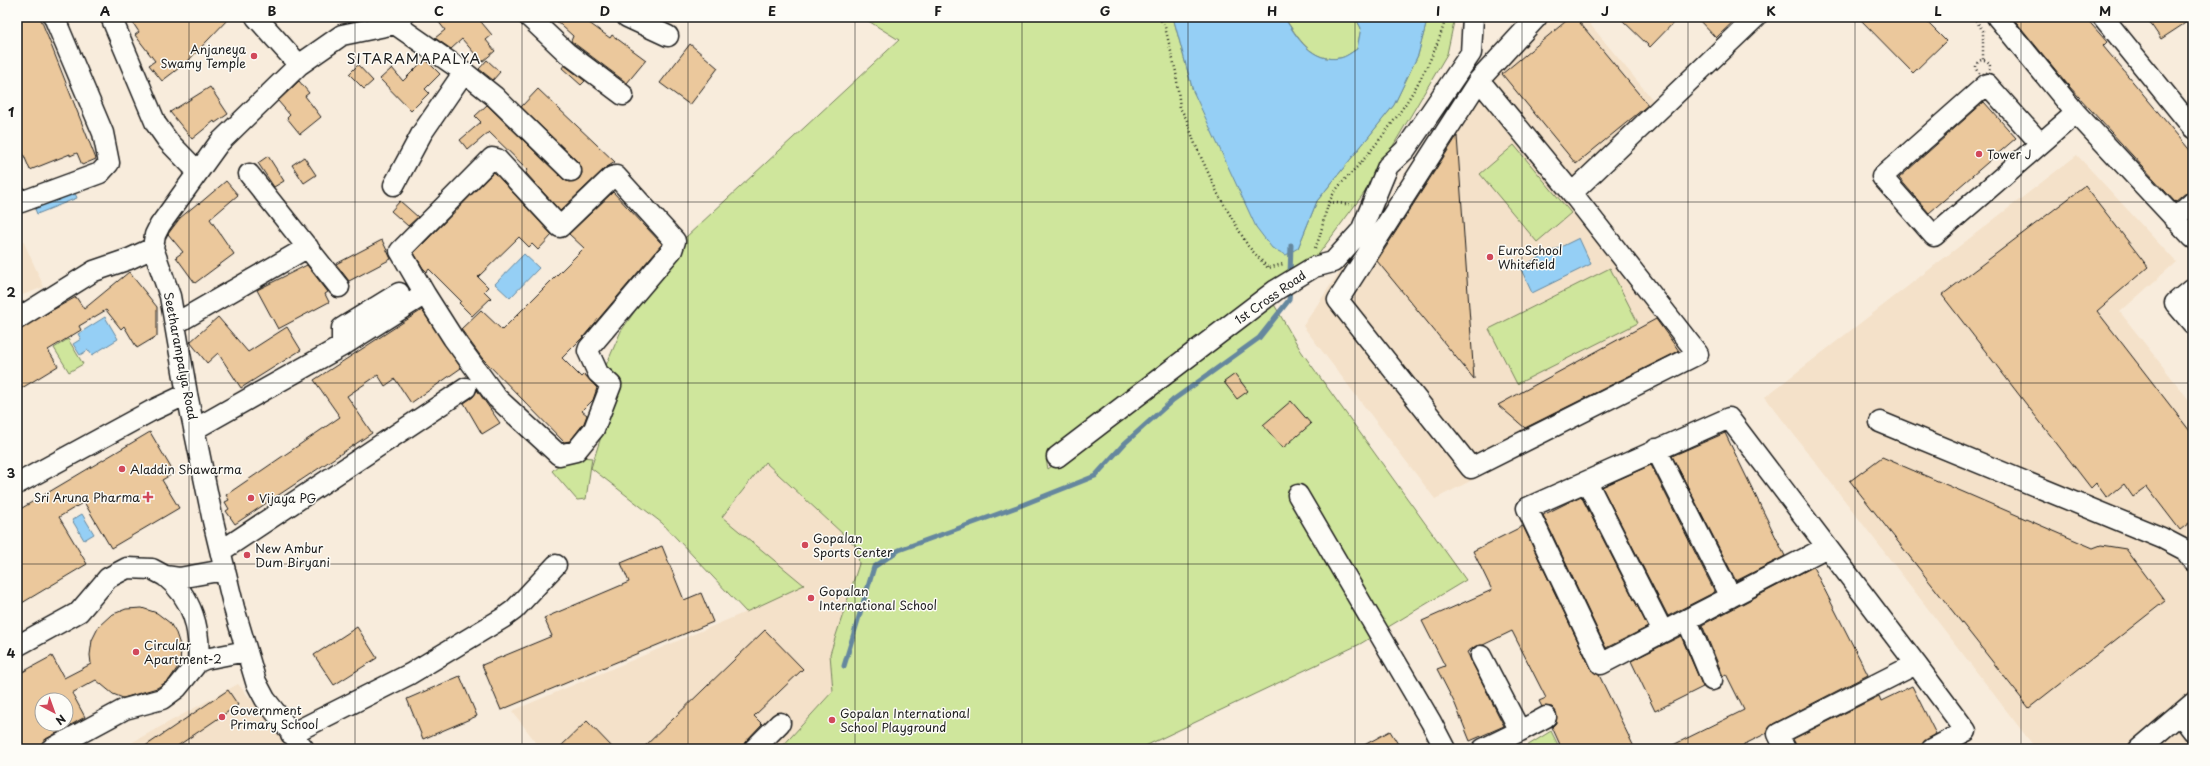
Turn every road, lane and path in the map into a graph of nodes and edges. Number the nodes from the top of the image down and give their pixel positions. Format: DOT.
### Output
graph roads {
  1 [pos="54,17"];
  2 [pos="111,17"];
  3 [pos="256,17"];
  4 [pos="529,17"];
  5 [pos="627,17"];
  6 [pos="1159,17"];
  7 [pos="1446,17"];
  8 [pos="1473,17"];
  9 [pos="1537,17"];
  10 [pos="1756,17"];
  11 [pos="1974,17"];
  12 [pos="1997,17"];
  13 [pos="2103,17"];
  14 [pos="399,20"];
  15 [pos="360,23"];
  16 [pos="668,36"];
  17 [pos="1983,60"];
  18 [pos="299,65"];
  19 [pos="464,72"];
  20 [pos="1479,80"];
  21 [pos="623,95"];
  22 [pos="2076,113"];
  23 [pos="2193,128"];
  24 [pos="2040,143"];
  25 [pos="571,171"];
  26 [pos="198,172"];
  27 [pos="249,174"];
  28 [pos="394,185"];
  29 [pos="1572,193"];
  30 [pos="17,197"];
  31 [pos="1329,202"];
  32 [pos="2193,202"];
  33 [pos="1371,207"];
  34 [pos="2174,219"];
  35 [pos="2193,238"];
  36 [pos="308,247"];
  37 [pos="153,248"];
  38 [pos="1312,253"];
  39 [pos="1289,265"];
  40 [pos="339,287"];
  41 [pos="2193,288"];
  42 [pos="398,293"];
  43 [pos="425,294"];
  44 [pos="17,319"];
  45 [pos="175,324"];
  46 [pos="2193,324"];
  47 [pos="342,346"];
  48 [pos="466,388"];
  49 [pos="187,394"];
  50 [pos="1880,422"];
  51 [pos="195,429"];
  52 [pos="1656,449"];
  53 [pos="1057,456"];
  54 [pos="1587,482"];
  55 [pos="17,484"];
  56 [pos="1298,494"];
  57 [pos="1827,547"];
  58 [pos="220,551"];
  59 [pos="2193,561"];
  60 [pos="556,565"];
  61 [pos="224,570"];
  62 [pos="165,576"];
  63 [pos="1731,597"];
  64 [pos="1687,620"];
  65 [pos="1663,632"];
  66 [pos="17,646"];
  67 [pos="246,651"];
  68 [pos="1481,656"];
  69 [pos="198,662"];
  70 [pos="1916,664"];
  71 [pos="1712,680"];
  72 [pos="2187,709"];
  73 [pos="1546,717"];
  74 [pos="780,723"];
  75 [pos="1520,731"];
  76 [pos="2193,731"];
  77 [pos="291,734"];
  78 [pos="51,749"];
  79 [pos="304,749"];
  80 [pos="754,749"];
  81 [pos="1445,749"];
  82 [pos="1483,749"];
  83 [pos="1785,749"];
  84 [pos="1932,749"];
  85 [pos="2139,749"];
  1 -- 30 [label="street"];
  2 -- 26 [label="street"];
  3 -- 18 [label="street"];
  4 -- 21 [label="street"];
  5 -- 16 [label="street"];
  6 -- 39 [label="path"];
  7 -- 31 [label="path"];
  8 -- 33 [label="street, 1st Cross Road"];
  9 -- 20 [label="street"];
  10 -- 29 [label="street"];
  11 -- 17 [label="path"];
  12 -- 22 [label="street"];
  13 -- 23 [label="street"];
  14 -- 15 [label="street"];
  14 -- 19 [label="street"];
  15 -- 18 [label="street"];
  18 -- 26 [label="street"];
  19 -- 25 [label="street"];
  19 -- 28 [label="street"];
  20 -- 29 [label="street"];
  20 -- 29 [label="street"];
  22 -- 24 [label="street"];
  22 -- 34 [label="street"];
  24 -- 24 [label="street"];
  26 -- 37 [label="street"];
  27 -- 36 [label="street"];
  31 -- 33 [label="path"];
  31 -- 38 [label="path"];
  32 -- 34 [label="street"];
  33 -- 53 [label="street, 1st Cross Road"];
  34 -- 35 [label="street"];
  36 -- 40 [label="street"];
  36 -- 45 [label="street"];
  37 -- 44 [label="street"];
  37 -- 45 [label="street, Seetharampalya Road"];
  41 -- 46 [label="street"];
  42 -- 47 [label="street"];
  43 -- 43 [label="street"];
  43 -- 47 [label="street"];
  45 -- 49 [label="street, Seetharampalya Road"];
  47 -- 51 [label="street"];
  48 -- 58 [label="street"];
  49 -- 51 [label="street, Seetharampalya Road"];
  49 -- 55 [label="street"];
  50 -- 59 [label="street"];
  51 -- 58 [label="street, Seetharampalya Road"];
  52 -- 54 [label="street"];
  52 -- 57 [label="street"];
  52 -- 63 [label="street"];
  54 -- 65 [label="street"];
  54 -- 65 [label="street"];
  56 -- 81 [label="street"];
  57 -- 63 [label="street"];
  57 -- 70 [label="street"];
  58 -- 61 [label="street, Seetharampalya Road"];
  60 -- 77 [label="street"];
  61 -- 62 [label="street"];
  61 -- 67 [label="street, Seetharampalya Road"];
  62 -- 66 [label="street"];
  62 -- 69 [label="street"];
  63 -- 64 [label="street"];
  64 -- 65 [label="street"];
  64 -- 71 [label="street"];
  67 -- 69 [label="street"];
  67 -- 77 [label="street, Seetharampalya Road"];
  68 -- 75 [label="street"];
  69 -- 78 [label="street"];
  70 -- 83 [label="street"];
  70 -- 84 [label="street"];
  72 -- 76 [label="street"];
  72 -- 85 [label="street"];
  73 -- 75 [label="street"];
  74 -- 80 [label="street"];
  75 -- 82 [label="street"];
  77 -- 79 [label="street, Seetharampalya Road"];
}
